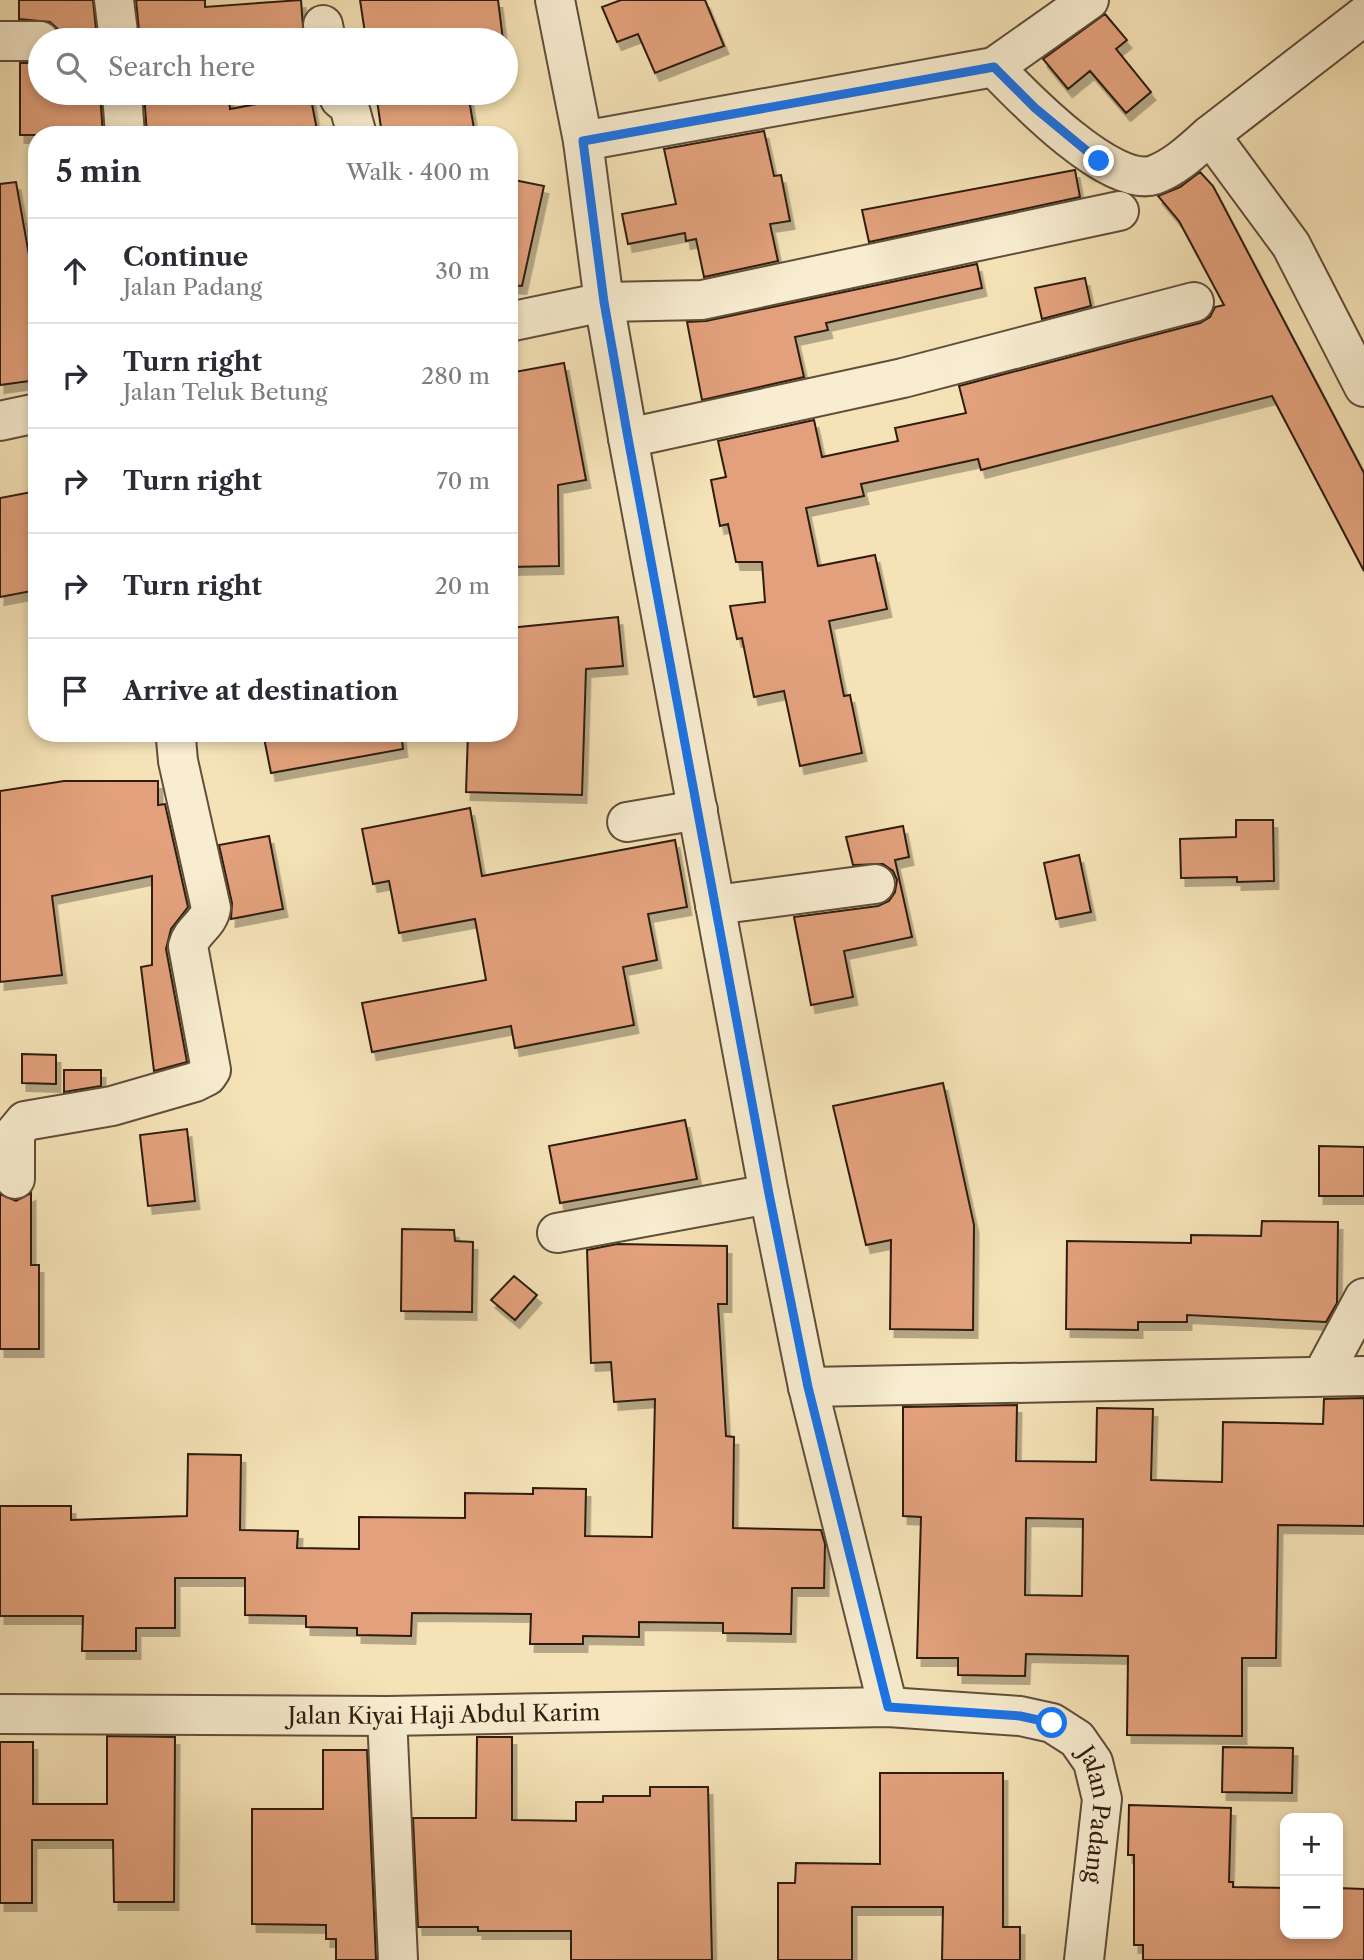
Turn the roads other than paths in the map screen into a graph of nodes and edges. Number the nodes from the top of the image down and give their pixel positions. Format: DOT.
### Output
graph roads {
  1 [pos="114,0"];
  2 [pos="555,0"];
  3 [pos="1089,0"];
  4 [pos="1364,16"];
  5 [pos="118,28"];
  6 [pos="0,41"];
  7 [pos="28,41"];
  8 [pos="994,67"];
  9 [pos="123,105"];
  10 [pos="348,105"];
  11 [pos="124,126"];
  12 [pos="354,126"];
  13 [pos="1210,135"];
  14 [pos="583,141"];
  15 [pos="1119,211"];
  16 [pos="604,302"];
  17 [pos="1194,302"];
  18 [pos="518,319"];
  19 [pos="1364,387"];
  20 [pos="28,415"];
  21 [pos="0,421"];
  22 [pos="628,438"];
  23 [pos="176,742"];
  24 [pos="698,810"];
  25 [pos="627,822"];
  26 [pos="875,884"];
  27 [pos="715,905"];
  28 [pos="15,1179"];
  29 [pos="769,1194"];
  30 [pos="557,1233"];
  31 [pos="1364,1298"];
  32 [pos="1322,1376"];
  33 [pos="1364,1376"];
  34 [pos="808,1387"];
  35 [pos="888,1707"];
  36 [pos="0,1714"];
  37 [pos="387,1716"];
  38 [pos="398,1960"];
  39 [pos="1084,1960"];
  1 -- 5 [label="street"];
  2 -- 14 [label="street"];
  3 -- 8 [label="street"];
  4 -- 13 [label="street"];
  6 -- 7 [label="street"];
  8 -- 13 [label="street"];
  8 -- 14 [label="street"];
  9 -- 11 [label="street"];
  10 -- 12 [label="street"];
  13 -- 19 [label="street"];
  14 -- 16 [label="street"];
  15 -- 16 [label="street"];
  16 -- 18 [label="street"];
  16 -- 22 [label="street"];
  17 -- 22 [label="street"];
  20 -- 21 [label="street"];
  22 -- 24 [label="street"];
  23 -- 28 [label="street"];
  24 -- 25 [label="street"];
  24 -- 27 [label="street"];
  26 -- 27 [label="street"];
  27 -- 29 [label="street"];
  29 -- 30 [label="street"];
  29 -- 34 [label="street"];
  31 -- 32 [label="street"];
  32 -- 33 [label="street"];
  32 -- 34 [label="street"];
  34 -- 35 [label="street"];
  35 -- 37 [label="street, Jalan Kiyai Haji Abdul Karim"];
  35 -- 39 [label="street, Jalan Padang"];
  36 -- 37 [label="street, Jalan Kiyai Haji Abdul Karim"];
  37 -- 38 [label="street"];
}
